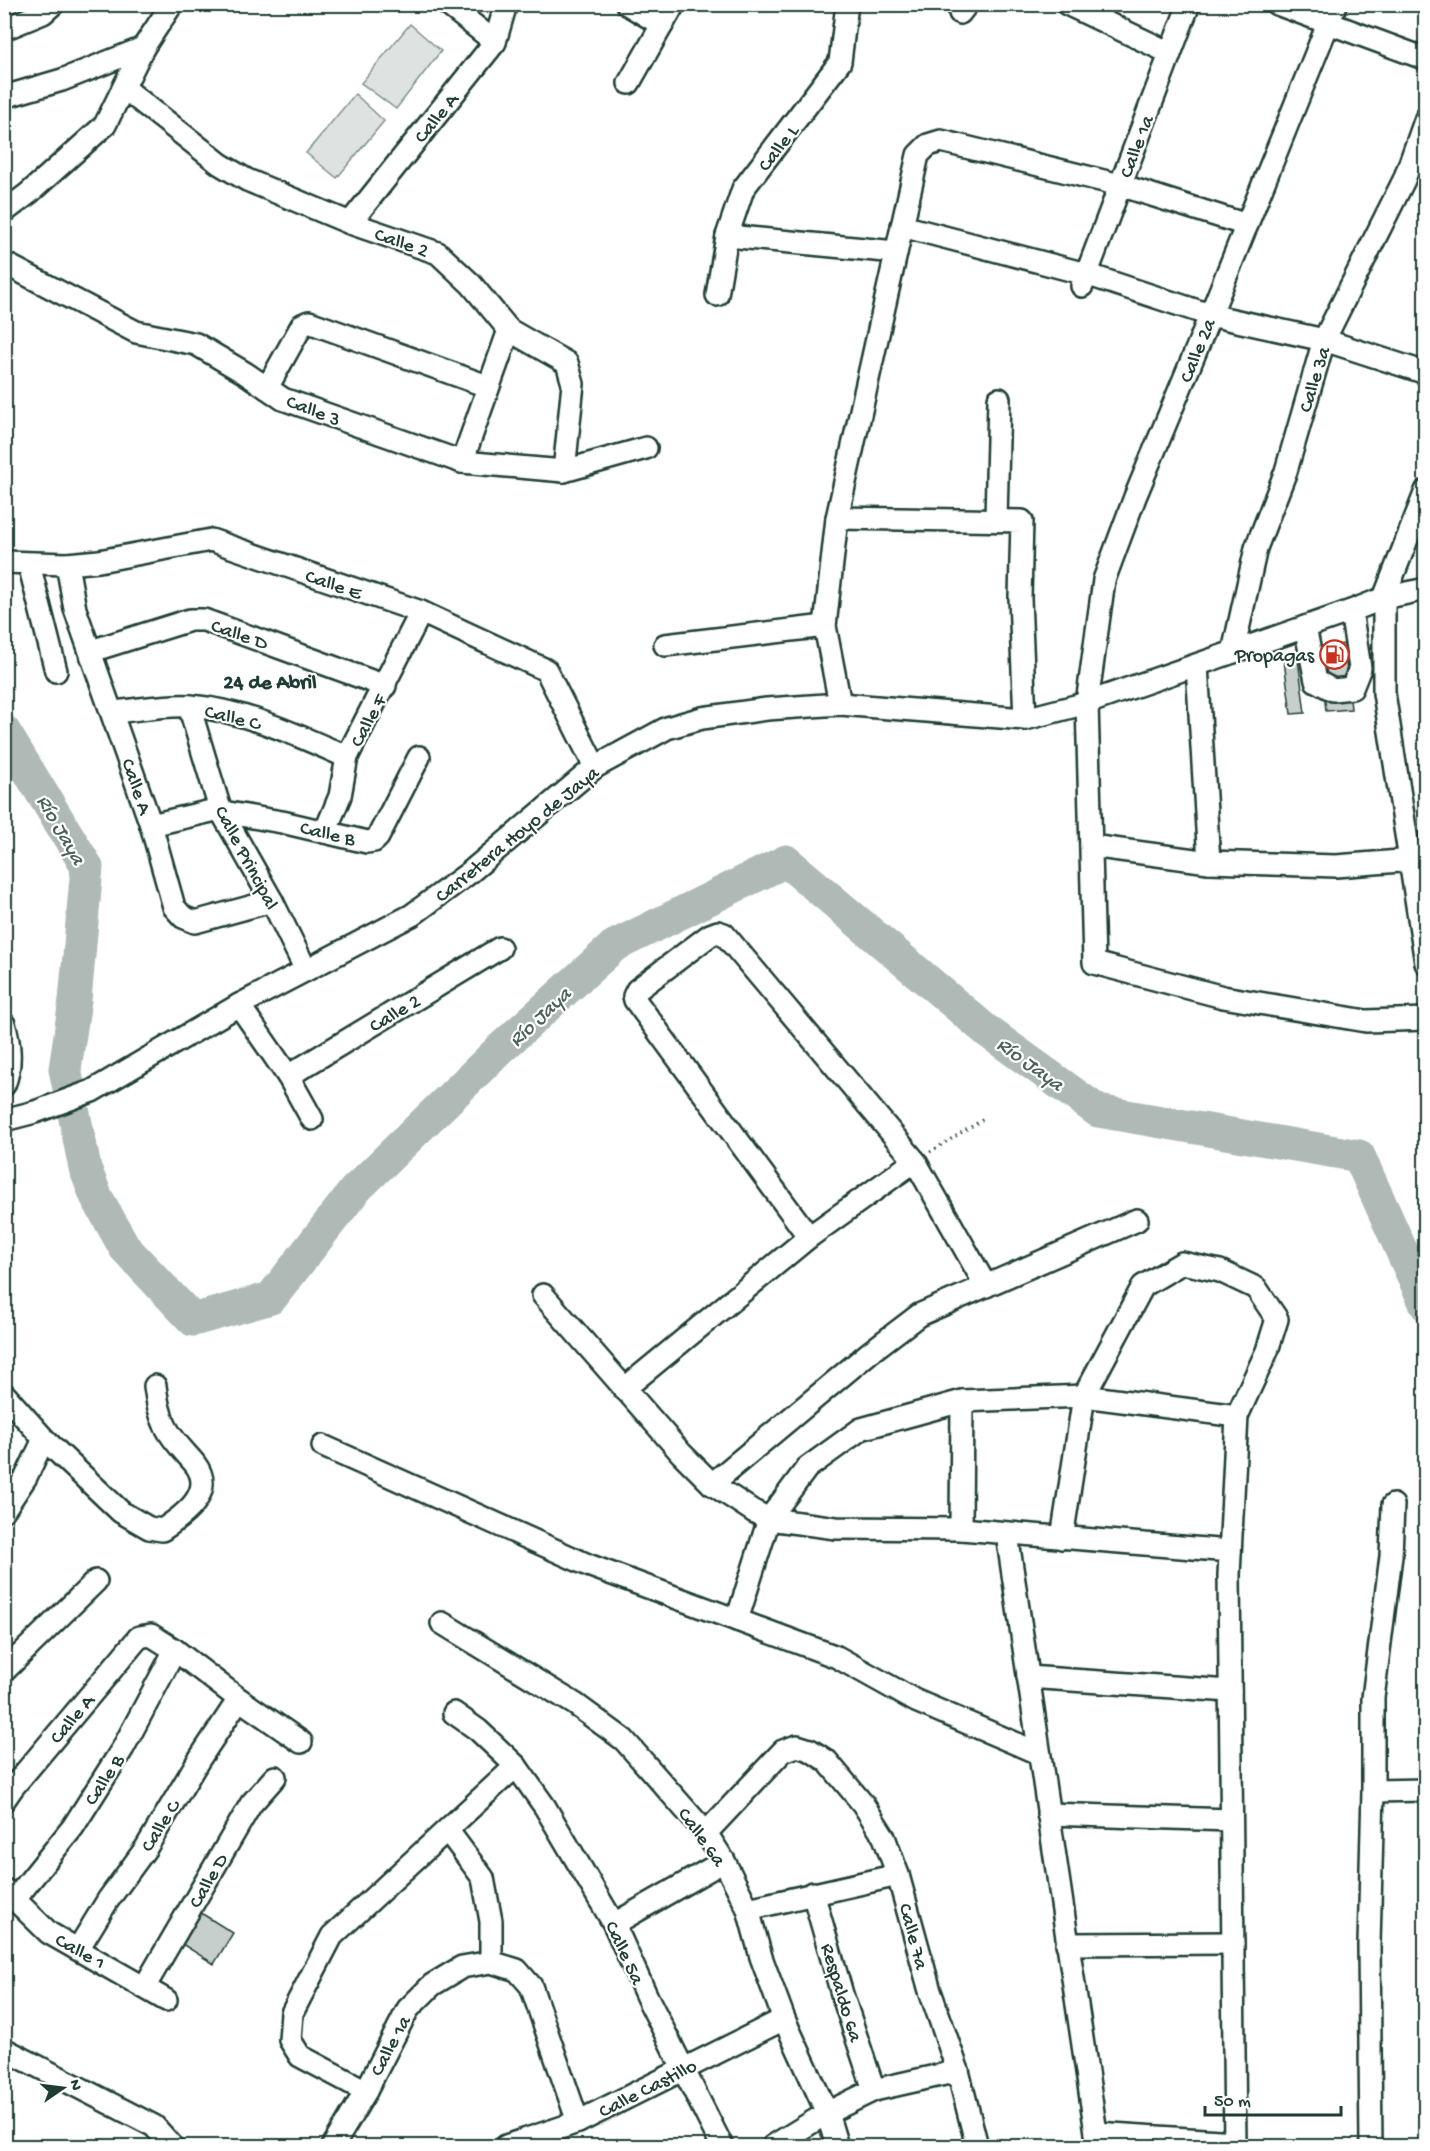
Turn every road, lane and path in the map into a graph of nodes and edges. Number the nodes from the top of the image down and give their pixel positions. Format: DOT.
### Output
graph roads {
  1 [pos="53,4"];
  2 [pos="172,4"];
  3 [pos="447,4"];
  4 [pos="506,4"];
  5 [pos="627,4"];
  6 [pos="674,4"];
  7 [pos="848,4"];
  8 [pos="1067,4"];
  9 [pos="1188,4"];
  10 [pos="1277,4"];
  11 [pos="1332,14"];
  12 [pos="662,25"];
  13 [pos="4,29"];
  14 [pos="495,42"];
  15 [pos="143,48"];
  16 [pos="1170,52"];
  17 [pos="1425,59"];
  18 [pos="629,83"];
  19 [pos="124,88"];
  20 [pos="4,97"];
  21 [pos="1425,118"];
  22 [pos="1120,185"];
  23 [pos="4,212"];
  24 [pos="351,223"];
  25 [pos="1247,225"];
  26 [pos="902,226"];
  27 [pos="727,236"];
  28 [pos="896,252"];
  29 [pos="4,263"];
  30 [pos="1084,281"];
  31 [pos="717,295"];
  32 [pos="1210,315"];
  33 [pos="509,330"];
  34 [pos="1324,340"];
  35 [pos="1425,373"];
  36 [pos="488,386"];
  37 [pos="267,388"];
  38 [pos="999,399"];
  39 [pos="646,448"];
  40 [pos="462,462"];
  41 [pos="564,471"];
  42 [pos="1425,491"];
  43 [pos="837,518"];
  44 [pos="996,519"];
  45 [pos="4,562"];
  46 [pos="29,564"];
  47 [pos="67,564"];
  48 [pos="1425,589"];
  49 [pos="1384,597"];
  50 [pos="1351,611"];
  51 [pos="421,612"];
  52 [pos="825,626"];
  53 [pos="1305,627"];
  54 [pos="665,645"];
  55 [pos="91,651"];
  56 [pos="1233,652"];
  57 [pos="1197,665"];
  58 [pos="56,671"];
  59 [pos="385,686"];
  60 [pos="1087,703"];
  61 [pos="840,704"];
  62 [pos="189,706"];
  63 [pos="113,712"];
  64 [pos="1025,719"];
  65 [pos="347,757"];
  66 [pos="419,757"];
  67 [pos="595,767"];
  68 [pos="222,811"];
  69 [pos="151,825"];
  70 [pos="325,832"];
  71 [pos="1091,846"];
  72 [pos="1417,860"];
  73 [pos="1209,862"];
  74 [pos="272,901"];
  75 [pos="500,948"];
  76 [pos="1425,963"];
  77 [pos="306,970"];
  78 [pos="239,1005"];
  79 [pos="1425,1019"];
  80 [pos="4,1024"];
  81 [pos="288,1076"];
  82 [pos="4,1084"];
  83 [pos="312,1119"];
  84 [pos="985,1119"];
  85 [pos="4,1120"];
  86 [pos="915,1161"];
  87 [pos="1137,1220"];
  88 [pos="809,1238"];
  89 [pos="986,1286"];
  90 [pos="543,1295"];
  91 [pos="155,1386"];
  92 [pos="624,1389"];
  93 [pos="4,1394"];
  94 [pos="1084,1396"];
  95 [pos="962,1401"];
  96 [pos="1237,1416"];
  97 [pos="44,1439"];
  98 [pos="323,1446"];
  99 [pos="712,1484"];
  100 [pos="1394,1506"];
  101 [pos="4,1510"];
  102 [pos="769,1519"];
  103 [pos="961,1529"];
  104 [pos="1006,1534"];
  105 [pos="1062,1538"];
  106 [pos="1230,1551"];
  107 [pos="96,1581"];
  108 [pos="737,1620"];
  109 [pos="442,1623"];
  110 [pos="175,1650"];
  111 [pos="4,1671"];
  112 [pos="1028,1677"];
  113 [pos="1230,1691"];
  114 [pos="239,1699"];
  115 [pos="454,1713"];
  116 [pos="301,1742"];
  117 [pos="1038,1753"];
  118 [pos="516,1766"];
  119 [pos="275,1777"];
  120 [pos="1425,1790"];
  121 [pos="1373,1791"];
  122 [pos="4,1800"];
  123 [pos="1048,1814"];
  124 [pos="1231,1820"];
  125 [pos="448,1831"];
  126 [pos="706,1833"];
  127 [pos="724,1861"];
  128 [pos="898,1875"];
  129 [pos="813,1893"];
  130 [pos="10,1894"];
  131 [pos="748,1909"];
  132 [pos="614,1924"];
  133 [pos="1233,1943"];
  134 [pos="1067,1944"];
  135 [pos="78,1949"];
  136 [pos="491,1962"];
  137 [pos="145,1986"];
  138 [pos="166,2000"];
  139 [pos="784,2019"];
  140 [pos="4,2049"];
  141 [pos="684,2068"];
  142 [pos="958,2071"];
  143 [pos="874,2090"];
  144 [pos="366,2091"];
  145 [pos="827,2113"];
  146 [pos="578,2122"];
  147 [pos="1097,2140"];
  148 [pos="1235,2144"];
  149 [pos="172,2146"];
  150 [pos="333,2146"];
  151 [pos="513,2146"];
  152 [pos="722,2146"];
  153 [pos="773,2146"];
  154 [pos="837,2146"];
  155 [pos="977,2146"];
  156 [pos="1371,2146"];
  1 -- 13 [label="street"];
  2 -- 15 [label="street"];
  3 -- 14 [label="street"];
  4 -- 14 [label="street, Calle A"];
  5 -- 12 [label="street"];
  6 -- 12 [label="street"];
  7 -- 27 [label="street, Calle L"];
  8 -- 16 [label="street"];
  9 -- 16 [label="street, Calle 1a"];
  10 -- 11 [label="street"];
  11 -- 17 [label="street"];
  11 -- 25 [label="street, Calle 2a"];
  12 -- 18 [label="street"];
  14 -- 24 [label="street, Calle A"];
  15 -- 19 [label="street"];
  15 -- 20 [label="street"];
  16 -- 22 [label="street, Calle 1a"];
  19 -- 23 [label="street"];
  19 -- 24 [label="street, Calle 2"];
  21 -- 34 [label="street, Calle 3a"];
  22 -- 25 [label="street"];
  22 -- 26 [label="street"];
  22 -- 30 [label="street, Calle 1a"];
  24 -- 33 [label="street, Calle 2"];
  25 -- 32 [label="street, Calle 2a"];
  26 -- 28 [label="street"];
  26 -- 30 [label="street"];
  27 -- 28 [label="street"];
  27 -- 31 [label="street, Calle L"];
  28 -- 43 [label="street"];
  29 -- 37 [label="street, Calle 3"];
  30 -- 32 [label="street"];
  32 -- 34 [label="street"];
  32 -- 60 [label="street, Calle 2a"];
  33 -- 36 [label="street"];
  33 -- 41 [label="street, Calle 2"];
  34 -- 35 [label="street"];
  34 -- 56 [label="street, Calle 3a"];
  36 -- 37 [label="street"];
  36 -- 40 [label="street"];
  37 -- 40 [label="street, Calle 3"];
  38 -- 44 [label="street"];
  39 -- 41 [label="street, Calle 3"];
  40 -- 41 [label="street, Calle 3"];
  42 -- 49 [label="street"];
  43 -- 44 [label="street"];
  43 -- 52 [label="street"];
  44 -- 64 [label="street"];
  45 -- 46 [label="street, Calle E"];
  46 -- 47 [label="street, Calle E"];
  46 -- 58 [label="street"];
  47 -- 51 [label="street, Calle E"];
  47 -- 55 [label="street, Calle A"];
  48 -- 49 [label="street, Carretera Hoyo de Jaya"];
  49 -- 50 [label="street, Carretera Hoyo de Jaya"];
  49 -- 72 [label="street"];
  50 -- 53 [label="street, Carretera Hoyo de Jaya"];
  50 -- 53 [label="street"];
  51 -- 59 [label="street, Calle F"];
  51 -- 67 [label="street, Calle E"];
  52 -- 54 [label="street"];
  52 -- 61 [label="street"];
  53 -- 56 [label="street, Carretera Hoyo de Jaya"];
  55 -- 59 [label="street, Calle D"];
  55 -- 63 [label="street, Calle A"];
  56 -- 57 [label="street, Carretera Hoyo de Jaya"];
  57 -- 60 [label="street, Carretera Hoyo de Jaya"];
  57 -- 73 [label="street"];
  59 -- 65 [label="street, Calle F"];
  60 -- 64 [label="street, Carretera Hoyo de Jaya"];
  60 -- 71 [label="street, Calle 2a"];
  61 -- 64 [label="street, Carretera Hoyo de Jaya"];
  61 -- 67 [label="street, Carretera Hoyo de Jaya"];
  62 -- 63 [label="street, Calle C"];
  62 -- 65 [label="street, Calle C"];
  62 -- 68 [label="street, Calle Principal"];
  63 -- 69 [label="street, Calle A"];
  65 -- 70 [label="street, Calle F"];
  66 -- 70 [label="street, Calle B"];
  67 -- 77 [label="street, Carretera Hoyo de Jaya"];
  68 -- 69 [label="street, Calle B"];
  68 -- 70 [label="street, Calle B"];
  68 -- 74 [label="street, Calle Principal"];
  69 -- 74 [label="street, Calle A"];
  71 -- 73 [label="street"];
  71 -- 79 [label="street, Calle 2a"];
  72 -- 73 [label="street"];
  72 -- 76 [label="street"];
  74 -- 77 [label="street, Calle Principal"];
  75 -- 81 [label="street, Calle 2"];
  77 -- 78 [label="street, Carretera Hoyo de Jaya"];
  78 -- 81 [label="street"];
  78 -- 85 [label="street, Carretera Hoyo de Jaya"];
  80 -- 82 [label="street"];
  81 -- 83 [label="street"];
  84 -- 86 [label="path"];
  86 -- 88 [label="street"];
  86 -- 88 [label="street"];
  86 -- 89 [label="street"];
  87 -- 89 [label="street"];
  88 -- 92 [label="street"];
  89 -- 99 [label="street"];
  90 -- 92 [label="street"];
  91 -- 97 [label="street"];
  92 -- 99 [label="street"];
  93 -- 97 [label="street"];
  94 -- 95 [label="street"];
  94 -- 96 [label="street"];
  94 -- 96 [label="street"];
  94 -- 105 [label="street"];
  95 -- 102 [label="street"];
  95 -- 103 [label="street"];
  96 -- 106 [label="street"];
  97 -- 101 [label="street"];
  98 -- 108 [label="street"];
  99 -- 102 [label="street"];
  100 -- 121 [label="street"];
  102 -- 103 [label="street"];
  102 -- 108 [label="street"];
  103 -- 104 [label="street"];
  104 -- 105 [label="street"];
  104 -- 112 [label="street"];
  105 -- 106 [label="street"];
  106 -- 113 [label="street"];
  107 -- 111 [label="street"];
  108 -- 117 [label="street"];
  109 -- 126 [label="street, Calle 6a"];
  110 -- 114 [label="street"];
  110 -- 122 [label="street, Calle A"];
  110 -- 130 [label="street, Calle B"];
  112 -- 113 [label="street"];
  112 -- 117 [label="street"];
  113 -- 124 [label="street"];
  114 -- 116 [label="street"];
  114 -- 135 [label="street, Calle C"];
  115 -- 118 [label="street, Calle 5a"];
  117 -- 123 [label="street"];
  118 -- 125 [label="street"];
  118 -- 132 [label="street, Calle 5a"];
  119 -- 137 [label="street, Calle D"];
  120 -- 121 [label="street"];
  121 -- 156 [label="street"];
  123 -- 124 [label="street"];
  123 -- 134 [label="street"];
  124 -- 133 [label="street"];
  125 -- 136 [label="street"];
  125 -- 144 [label="street"];
  126 -- 127 [label="street, Calle 6a"];
  126 -- 128 [label="street, Calle 7a"];
  127 -- 131 [label="street, Calle 6a"];
  127 -- 132 [label="street"];
  128 -- 129 [label="street"];
  128 -- 142 [label="street, Calle 7a"];
  129 -- 131 [label="street"];
  129 -- 143 [label="street, Respaldo 6a"];
  130 -- 135 [label="street, Calle 1"];
  131 -- 139 [label="street, Calle 6a"];
  132 -- 141 [label="street, Calle 5a"];
  133 -- 134 [label="street"];
  133 -- 148 [label="street"];
  134 -- 147 [label="street"];
  135 -- 137 [label="street, Calle 1"];
  136 -- 144 [label="street, Calle 1a"];
  136 -- 146 [label="street"];
  137 -- 138 [label="street, Calle 1"];
  139 -- 141 [label="street, Calle Castillo"];
  139 -- 145 [label="street, Calle 6a"];
  140 -- 149 [label="street"];
  141 -- 146 [label="street, Calle Castillo"];
  141 -- 152 [label="street, Calle 5a"];
  142 -- 143 [label="street"];
  142 -- 155 [label="street, Calle 7a"];
  143 -- 145 [label="street"];
  144 -- 150 [label="street, Calle 1a"];
  145 -- 153 [label="street"];
  145 -- 154 [label="street, Calle 6a"];
  146 -- 151 [label="street, Calle Castillo"];
  147 -- 148 [label="street"];
}
